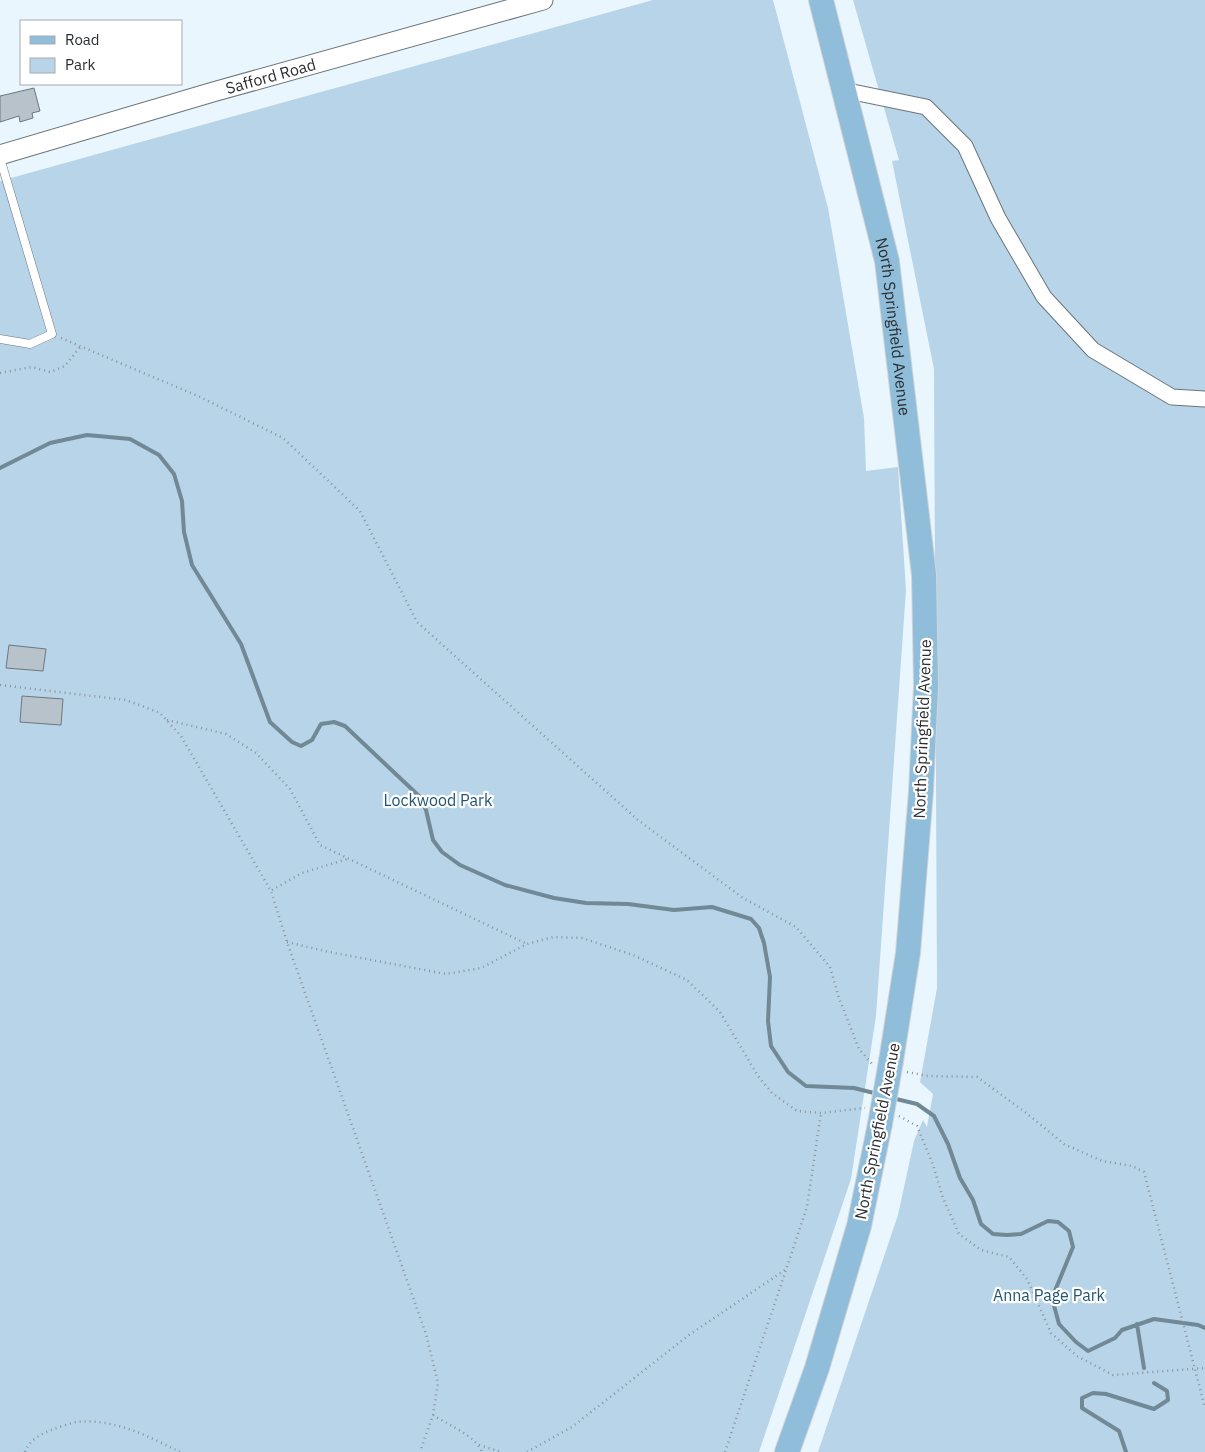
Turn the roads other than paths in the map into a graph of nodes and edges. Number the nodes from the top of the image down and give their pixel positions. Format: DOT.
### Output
graph roads {
  1 [pos="543,0"];
  2 [pos="821,0"];
  3 [pos="843,90"];
  4 [pos="0,156"];
  5 [pos="0,339"];
  6 [pos="1205,399"];
  7 [pos="787,1452"];
  1 -- 4 [label="street, Safford Road"];
  2 -- 3 [label="main road, North Springfield Avenue"];
  3 -- 6 [label="street"];
  3 -- 7 [label="main road, North Springfield Avenue, bridge"];
  4 -- 5 [label="lane"];
}
